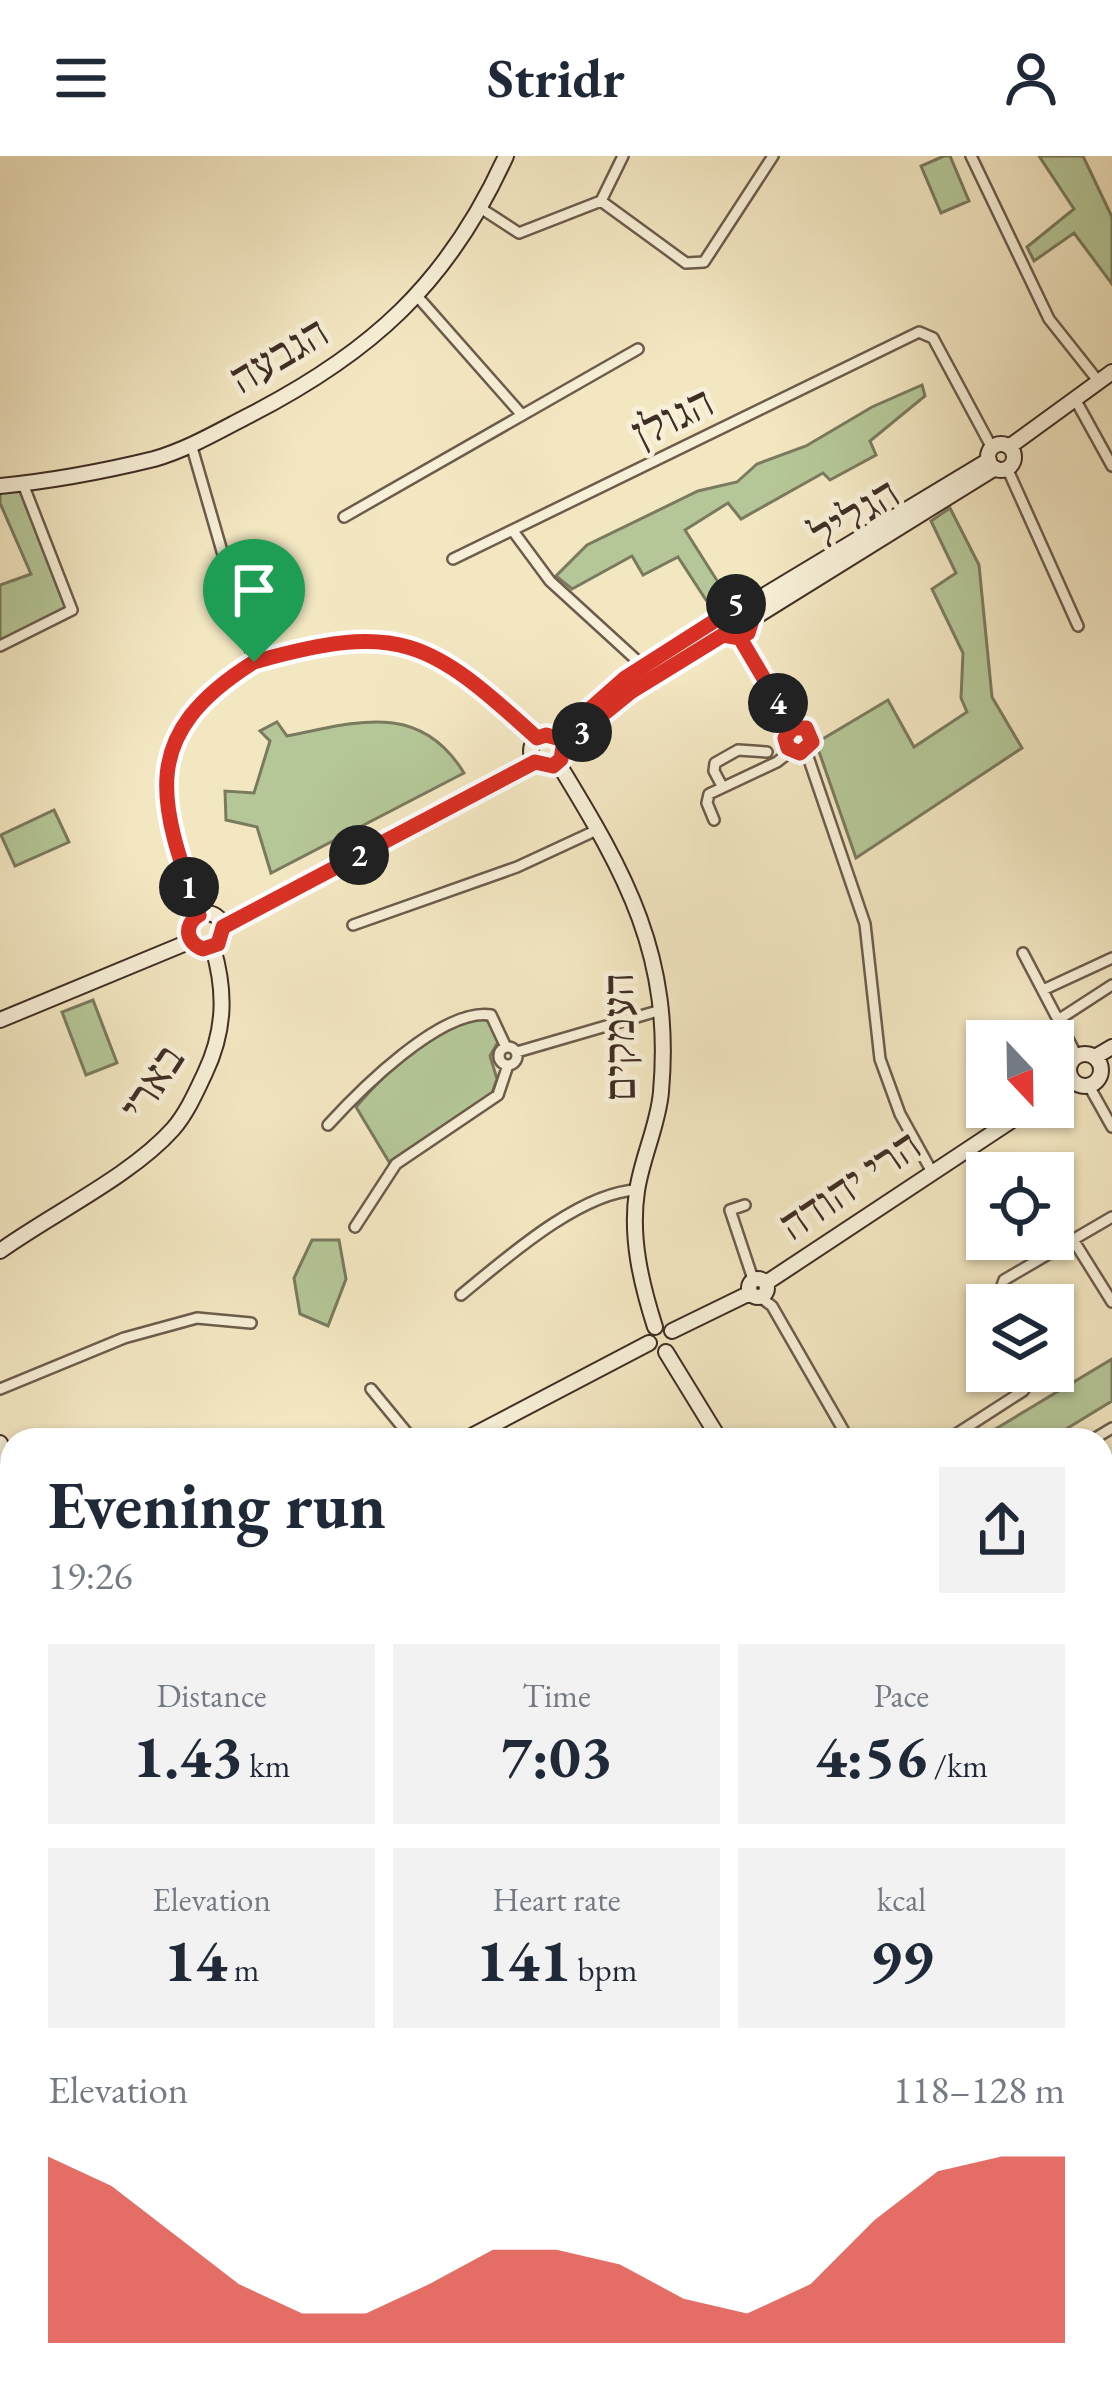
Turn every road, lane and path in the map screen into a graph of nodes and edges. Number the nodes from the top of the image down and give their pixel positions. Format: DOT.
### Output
graph roads {
  1 [pos="506,156"];
  2 [pos="622,156"];
  3 [pos="773,156"];
  4 [pos="971,156"];
  5 [pos="601,201"];
  6 [pos="482,209"];
  7 [pos="417,296"];
  8 [pos="638,349"];
  9 [pos="1108,379"];
  10 [pos="1077,402"];
  11 [pos="522,416"];
  12 [pos="191,444"];
  13 [pos="1001,458"];
  14 [pos="1112,466"];
  15 [pos="23,484"];
  16 [pos="0,486"];
  17 [pos="344,517"];
  18 [pos="513,531"];
  19 [pos="453,559"];
  20 [pos="748,613"];
  21 [pos="1078,626"];
  22 [pos="720,628"];
  23 [pos="740,638"];
  24 [pos="0,646"];
  25 [pos="254,662"];
  26 [pos="643,667"];
  27 [pos="793,728"];
  28 [pos="537,738"];
  29 [pos="560,742"];
  30 [pos="791,751"];
  31 [pos="806,751"];
  32 [pos="767,752"];
  33 [pos="533,758"];
  34 [pos="558,763"];
  35 [pos="722,786"];
  36 [pos="713,820"];
  37 [pos="598,829"];
  38 [pos="199,915"];
  39 [pos="221,923"];
  40 [pos="353,925"];
  41 [pos="189,938"];
  42 [pos="214,948"];
  43 [pos="1023,953"];
  44 [pos="1112,958"];
  45 [pos="1112,985"];
  46 [pos="1043,990"];
  47 [pos="661,1010"];
  48 [pos="0,1016"];
  49 [pos="1058,1020"];
  50 [pos="1112,1047"];
  51 [pos="511,1049"];
  52 [pos="1074,1050"];
  53 [pos="1077,1056"];
  54 [pos="1074,1060"];
  55 [pos="1102,1061"];
  56 [pos="1074,1082"];
  57 [pos="1089,1086"];
  58 [pos="328,1125"];
  59 [pos="1112,1126"];
  60 [pos="1000,1128"];
  61 [pos="932,1172"];
  62 [pos="637,1190"];
  63 [pos="745,1205"];
  64 [pos="1112,1217"];
  65 [pos="355,1227"];
  66 [pos="1074,1237"];
  67 [pos="1074,1241"];
  68 [pos="0,1251"];
  69 [pos="1036,1260"];
  70 [pos="1002,1284"];
  71 [pos="757,1288"];
  72 [pos="461,1295"];
  73 [pos="1112,1302"];
  74 [pos="251,1322"];
  75 [pos="655,1327"];
  76 [pos="672,1331"];
  77 [pos="649,1343"];
  78 [pos="666,1352"];
  79 [pos="0,1389"];
  80 [pos="371,1389"];
  81 [pos="1020,1392"];
  82 [pos="403,1428"];
  83 [pos="487,1428"];
  84 [pos="713,1428"];
  85 [pos="842,1428"];
  86 [pos="965,1428"];
  1 -- 6 [label="street, הגבעה"];
  2 -- 5 [label="street"];
  3 -- 5 [label="street"];
  4 -- 9 [label="street"];
  5 -- 6 [label="street"];
  6 -- 7 [label="street, הגבעה"];
  7 -- 11 [label="street"];
  7 -- 12 [label="street, הגבעה"];
  8 -- 11 [label="street"];
  9 -- 10 [label="street, הגליל"];
  10 -- 13 [label="street, הגליל"];
  10 -- 14 [label="street"];
  11 -- 17 [label="street"];
  12 -- 15 [label="street, הגבעה"];
  12 -- 25 [label="street"];
  13 -- 18 [label="street, הגולן"];
  13 -- 20 [label="street, הגליל"];
  13 -- 21 [label="street"];
  15 -- 16 [label="street, הגבעה"];
  15 -- 24 [label="street"];
  18 -- 19 [label="street, הגולן"];
  18 -- 26 [label="street"];
  20 -- 22 [label="street, הגליל"];
  20 -- 23 [label="street"];
  22 -- 23 [label="street"];
  22 -- 26 [label="street"];
  22 -- 29 [label="street"];
  23 -- 27 [label="street"];
  25 -- 28 [label="street"];
  25 -- 38 [label="street"];
  26 -- 29 [label="street"];
  27 -- 30 [label="street"];
  27 -- 31 [label="street"];
  28 -- 29 [label="street"];
  28 -- 33 [label="street"];
  29 -- 34 [label="street"];
  30 -- 31 [label="street"];
  30 -- 35 [label="street"];
  31 -- 61 [label="street"];
  32 -- 35 [label="street"];
  33 -- 34 [label="street"];
  33 -- 39 [label="street"];
  34 -- 37 [label="street, העמקים"];
  35 -- 36 [label="street"];
  37 -- 40 [label="street"];
  37 -- 47 [label="street, העמקים"];
  38 -- 39 [label="street"];
  38 -- 41 [label="street"];
  39 -- 42 [label="street"];
  41 -- 42 [label="street"];
  41 -- 48 [label="street"];
  42 -- 68 [label="street, בארי"];
  43 -- 46 [label="street"];
  44 -- 46 [label="street"];
  45 -- 49 [label="street"];
  46 -- 49 [label="street"];
  47 -- 51 [label="street"];
  47 -- 62 [label="street, העמקים"];
  50 -- 55 [label="street"];
  51 -- 58 [label="street"];
  51 -- 65 [label="street"];
  52 -- 53 [label="street"];
  53 -- 54 [label="street"];
  53 -- 55 [label="street"];
  55 -- 57 [label="street"];
  56 -- 57 [label="street"];
  57 -- 59 [label="street"];
  60 -- 61 [label="street, הרי יהודה"];
  61 -- 71 [label="street, הרי יהודה"];
  62 -- 72 [label="street"];
  62 -- 75 [label="street, העמקים"];
  63 -- 71 [label="street"];
  64 -- 66 [label="street"];
  67 -- 73 [label="street"];
  69 -- 70 [label="street"];
  71 -- 76 [label="street, הרי יהודה"];
  71 -- 85 [label="street"];
  74 -- 79 [label="street"];
  75 -- 76 [label="street"];
  75 -- 77 [label="street"];
  76 -- 78 [label="street"];
  77 -- 78 [label="street"];
  77 -- 83 [label="street"];
  78 -- 84 [label="street"];
  80 -- 82 [label="street"];
  81 -- 86 [label="street"];
}
